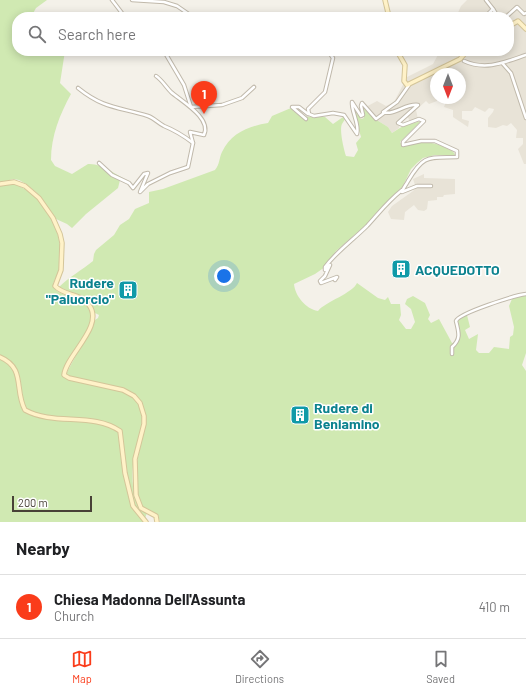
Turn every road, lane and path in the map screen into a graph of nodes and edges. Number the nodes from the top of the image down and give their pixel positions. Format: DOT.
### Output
graph roads {
  1 [pos="112,0"];
  2 [pos="132,0"];
  3 [pos="385,0"];
  4 [pos="486,0"];
  5 [pos="493,9"];
  6 [pos="120,12"];
  7 [pos="186,12"];
  8 [pos="388,12"];
  9 [pos="490,12"];
  10 [pos="495,12"];
  11 [pos="512,12"];
  12 [pos="526,14"];
  13 [pos="514,23"];
  14 [pos="526,29"];
  15 [pos="526,55"];
  16 [pos="167,56"];
  17 [pos="332,56"];
  18 [pos="400,56"];
  19 [pos="464,56"];
  20 [pos="462,60"];
  21 [pos="502,64"];
  22 [pos="156,76"];
  23 [pos="409,85"];
  24 [pos="78,88"];
  25 [pos="254,88"];
  26 [pos="191,107"];
  27 [pos="525,111"];
  28 [pos="384,113"];
  29 [pos="308,114"];
  30 [pos="526,118"];
  31 [pos="306,119"];
  32 [pos="193,143"];
  33 [pos="99,163"];
  34 [pos="0,184"];
  35 [pos="431,186"];
  36 [pos="402,190"];
  37 [pos="335,280"];
  38 [pos="526,294"];
  39 [pos="452,354"];
  40 [pos="0,357"];
  41 [pos="146,522"];
  42 [pos="157,522"];
  1 -- 6 [label="street"];
  2 -- 7 [label="street"];
  3 -- 8 [label="street"];
  4 -- 5 [label="street"];
  5 -- 9 [label="street"];
  5 -- 10 [label="street"];
  11 -- 12 [label="street"];
  13 -- 14 [label="street"];
  15 -- 21 [label="street"];
  16 -- 26 [label="street"];
  17 -- 29 [label="street"];
  18 -- 23 [label="street"];
  19 -- 20 [label="street"];
  20 -- 21 [label="street"];
  20 -- 23 [label="street"];
  21 -- 27 [label="street"];
  22 -- 26 [label="street"];
  23 -- 28 [label="street"];
  24 -- 32 [label="street"];
  25 -- 26 [label="street"];
  26 -- 32 [label="street"];
  27 -- 30 [label="street"];
  28 -- 29 [label="street"];
  28 -- 36 [label="street"];
  29 -- 31 [label="street"];
  32 -- 33 [label="street"];
  34 -- 42 [label="street"];
  35 -- 36 [label="street"];
  36 -- 37 [label="street"];
  38 -- 39 [label="street"];
  40 -- 41 [label="street"];
}
